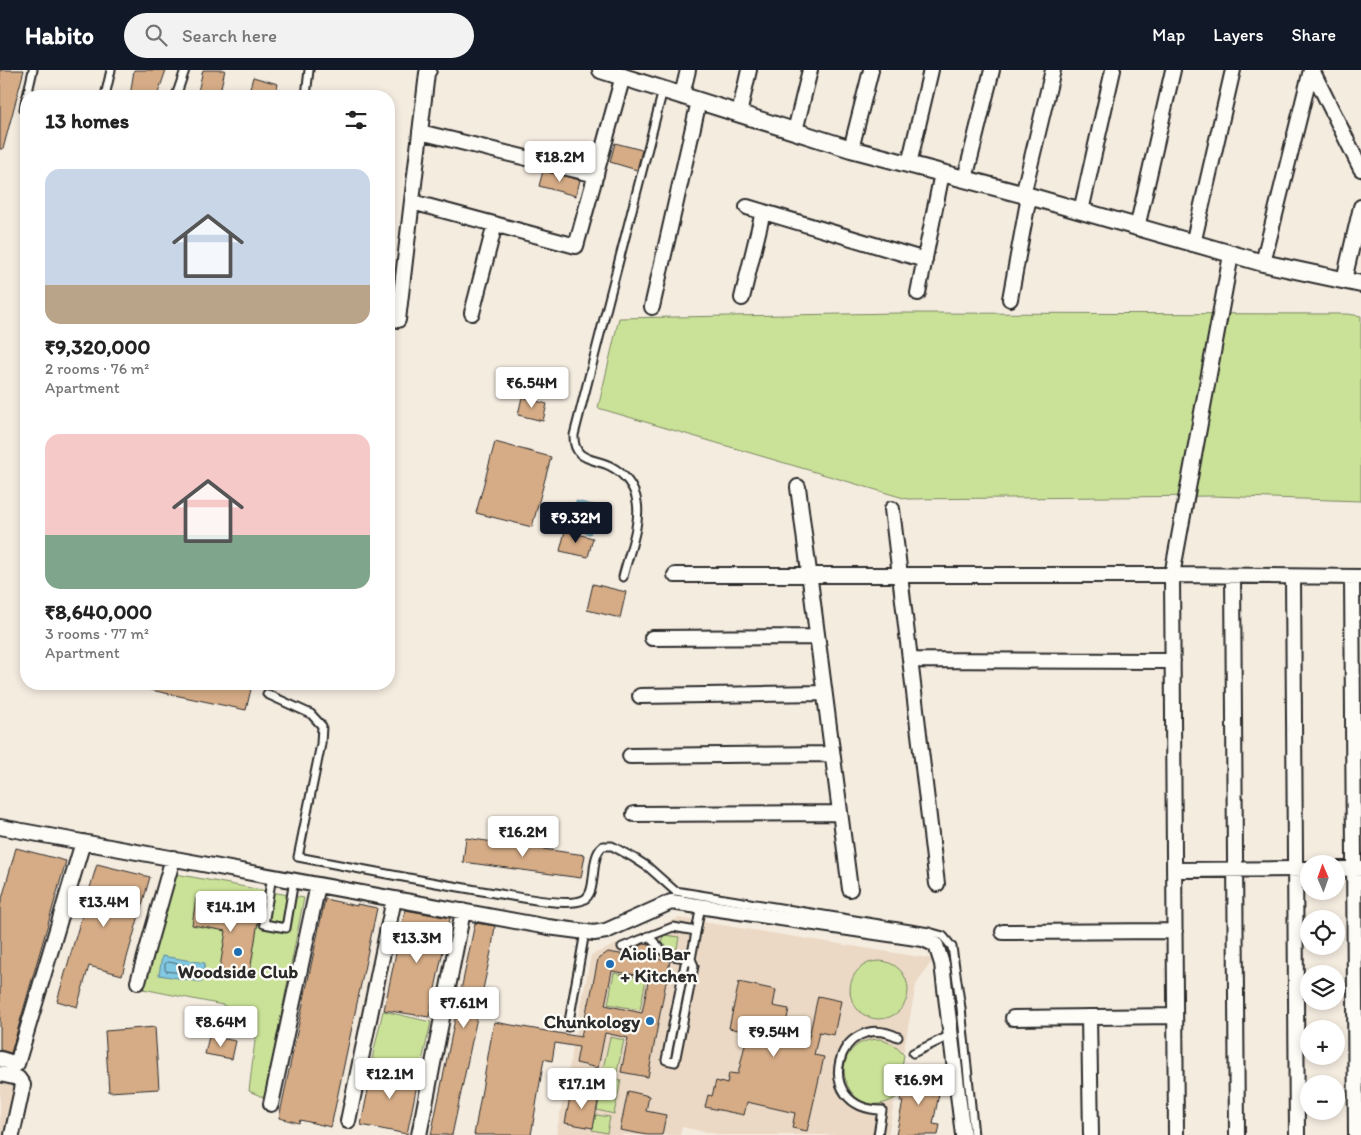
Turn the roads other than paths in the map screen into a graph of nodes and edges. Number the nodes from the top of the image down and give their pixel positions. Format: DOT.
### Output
graph roads {
  1 [pos="33,70"];
  2 [pos="111,70"];
  3 [pos="184,70"];
  4 [pos="309,70"];
  5 [pos="429,70"];
  6 [pos="688,70"];
  7 [pos="750,70"];
  8 [pos="810,70"];
  9 [pos="871,70"];
  10 [pos="931,70"];
  11 [pos="992,70"];
  12 [pos="1053,70"];
  13 [pos="1113,70"];
  14 [pos="1173,70"];
  15 [pos="1233,70"];
  16 [pos="1312,70"];
  17 [pos="610,72"];
  18 [pos="663,89"];
  19 [pos="28,90"];
  20 [pos="106,90"];
  21 [pos="178,90"];
  22 [pos="307,90"];
  23 [pos="682,95"];
  24 [pos="699,101"];
  25 [pos="739,114"];
  26 [pos="795,131"];
  27 [pos="420,132"];
  28 [pos="851,149"];
  29 [pos="909,164"];
  30 [pos="1361,169"];
  31 [pos="942,173"];
  32 [pos="596,175"];
  33 [pos="965,179"];
  34 [pos="1026,196"];
  35 [pos="412,202"];
  36 [pos="747,207"];
  37 [pos="1361,207"];
  38 [pos="1081,211"];
  39 [pos="763,212"];
  40 [pos="495,224"];
  41 [pos="1137,228"];
  42 [pos="1193,244"];
  43 [pos="1231,255"];
  44 [pos="925,260"];
  45 [pos="1263,264"];
  46 [pos="1344,280"];
  47 [pos="1361,284"];
  48 [pos="918,293"];
  49 [pos="742,298"];
  50 [pos="1010,299"];
  51 [pos="652,307"];
  52 [pos="472,313"];
  53 [pos="398,320"];
  54 [pos="798,487"];
  55 [pos="892,508"];
  56 [pos="675,575"];
  57 [pos="809,575"];
  58 [pos="900,575"];
  59 [pos="1172,575"];
  60 [pos="1233,576"];
  61 [pos="623,577"];
  62 [pos="1293,577"];
  63 [pos="1356,577"];
  64 [pos="817,637"];
  65 [pos="652,638"];
  66 [pos="910,660"];
  67 [pos="1173,662"];
  68 [pos="824,693"];
  69 [pos="267,694"];
  70 [pos="640,696"];
  71 [pos="832,754"];
  72 [pos="630,756"];
  73 [pos="840,813"];
  74 [pos="634,814"];
  75 [pos="1,831"];
  76 [pos="83,842"];
  77 [pos="1302,855"];
  78 [pos="173,858"];
  79 [pos="1345,868"];
  80 [pos="1358,868"];
  81 [pos="1235,869"];
  82 [pos="1300,869"];
  83 [pos="1174,870"];
  84 [pos="272,876"];
  85 [pos="294,880"];
  86 [pos="937,884"];
  87 [pos="318,885"];
  88 [pos="850,889"];
  89 [pos="394,899"];
  90 [pos="1301,900"];
  91 [pos="701,905"];
  92 [pos="463,911"];
  93 [pos="696,930"];
  94 [pos="1175,931"];
  95 [pos="586,932"];
  96 [pos="1003,932"];
  97 [pos="648,936"];
  98 [pos="622,947"];
  99 [pos="691,959"];
  100 [pos="138,982"];
  101 [pos="1175,1016"];
  102 [pos="1089,1017"];
  103 [pos="1013,1018"];
  104 [pos="568,1027"];
  105 [pos="951,1035"];
  106 [pos="898,1037"];
  107 [pos="913,1053"];
  108 [pos="0,1060"];
  109 [pos="0,1074"];
  110 [pos="270,1104"];
  111 [pos="348,1122"];
  112 [pos="12,1135"];
  113 [pos="419,1135"];
  114 [pos="878,1135"];
  115 [pos="963,1135"];
  116 [pos="974,1135"];
  117 [pos="1091,1135"];
  118 [pos="1176,1135"];
  119 [pos="1237,1135"];
  120 [pos="1297,1135"];
  121 [pos="1356,1135"];
  1 -- 19 [label="lane"];
  2 -- 20 [label="lane"];
  3 -- 21 [label="lane"];
  4 -- 22 [label="lane"];
  5 -- 27 [label="street"];
  6 -- 23 [label="street"];
  7 -- 25 [label="street"];
  8 -- 26 [label="street"];
  9 -- 28 [label="street"];
  10 -- 29 [label="street"];
  11 -- 33 [label="street"];
  12 -- 34 [label="street"];
  13 -- 38 [label="street"];
  14 -- 41 [label="street"];
  15 -- 42 [label="street"];
  16 -- 30 [label="street"];
  16 -- 45 [label="street"];
  17 -- 18 [label="street"];
  17 -- 32 [label="street"];
  18 -- 23 [label="street"];
  18 -- 61 [label="lane"];
  23 -- 24 [label="street"];
  24 -- 25 [label="street"];
  24 -- 51 [label="street"];
  25 -- 26 [label="street"];
  26 -- 28 [label="street"];
  27 -- 32 [label="street"];
  27 -- 35 [label="street"];
  28 -- 29 [label="street"];
  29 -- 31 [label="street"];
  31 -- 33 [label="street"];
  31 -- 44 [label="street"];
  32 -- 40 [label="street"];
  33 -- 34 [label="street"];
  34 -- 38 [label="street"];
  34 -- 50 [label="street"];
  35 -- 40 [label="street"];
  35 -- 53 [label="street"];
  36 -- 39 [label="street"];
  37 -- 46 [label="street"];
  38 -- 41 [label="street"];
  39 -- 44 [label="street"];
  39 -- 49 [label="street"];
  40 -- 52 [label="street"];
  41 -- 42 [label="street"];
  42 -- 43 [label="street"];
  43 -- 45 [label="street"];
  43 -- 59 [label="street"];
  44 -- 48 [label="street"];
  45 -- 46 [label="street"];
  46 -- 47 [label="street"];
  54 -- 57 [label="street"];
  55 -- 58 [label="street"];
  56 -- 57 [label="street"];
  57 -- 58 [label="street"];
  57 -- 64 [label="street"];
  58 -- 59 [label="street"];
  58 -- 66 [label="street"];
  59 -- 60 [label="street"];
  59 -- 67 [label="street"];
  60 -- 62 [label="street"];
  60 -- 81 [label="street"];
  62 -- 63 [label="street"];
  62 -- 77 [label="street"];
  63 -- 80 [label="street"];
  64 -- 65 [label="street"];
  64 -- 68 [label="street"];
  66 -- 67 [label="street"];
  66 -- 86 [label="street"];
  67 -- 83 [label="street"];
  68 -- 70 [label="street"];
  68 -- 71 [label="street"];
  69 -- 116 [label="lane"];
  71 -- 72 [label="street"];
  71 -- 73 [label="street"];
  73 -- 74 [label="street"];
  73 -- 88 [label="street"];
  75 -- 76 [label="street"];
  76 -- 78 [label="street"];
  76 -- 108 [label="street"];
  78 -- 84 [label="street"];
  78 -- 100 [label="street"];
  79 -- 80 [label="street"];
  80 -- 121 [label="street"];
  81 -- 82 [label="street"];
  81 -- 83 [label="street"];
  81 -- 119 [label="street"];
  83 -- 94 [label="street"];
  84 -- 85 [label="street"];
  84 -- 85 [label="lane"];
  85 -- 87 [label="street"];
  87 -- 89 [label="street"];
  87 -- 110 [label="street"];
  89 -- 92 [label="street"];
  89 -- 111 [label="street"];
  90 -- 120 [label="street"];
  91 -- 93 [label="lane"];
  91 -- 95 [label="street"];
  91 -- 105 [label="street"];
  92 -- 95 [label="street"];
  92 -- 113 [label="street"];
  93 -- 97 [label="lane"];
  93 -- 99 [label="lane"];
  94 -- 96 [label="street"];
  94 -- 101 [label="street"];
  95 -- 104 [label="lane"];
  97 -- 98 [label="lane"];
  97 -- 99 [label="lane"];
  99 -- 99 [label="lane"];
  101 -- 102 [label="street"];
  101 -- 118 [label="street"];
  102 -- 103 [label="street"];
  102 -- 117 [label="street"];
  105 -- 107 [label="lane"];
  105 -- 115 [label="street"];
  106 -- 114 [label="lane"];
  109 -- 112 [label="street"];
}
